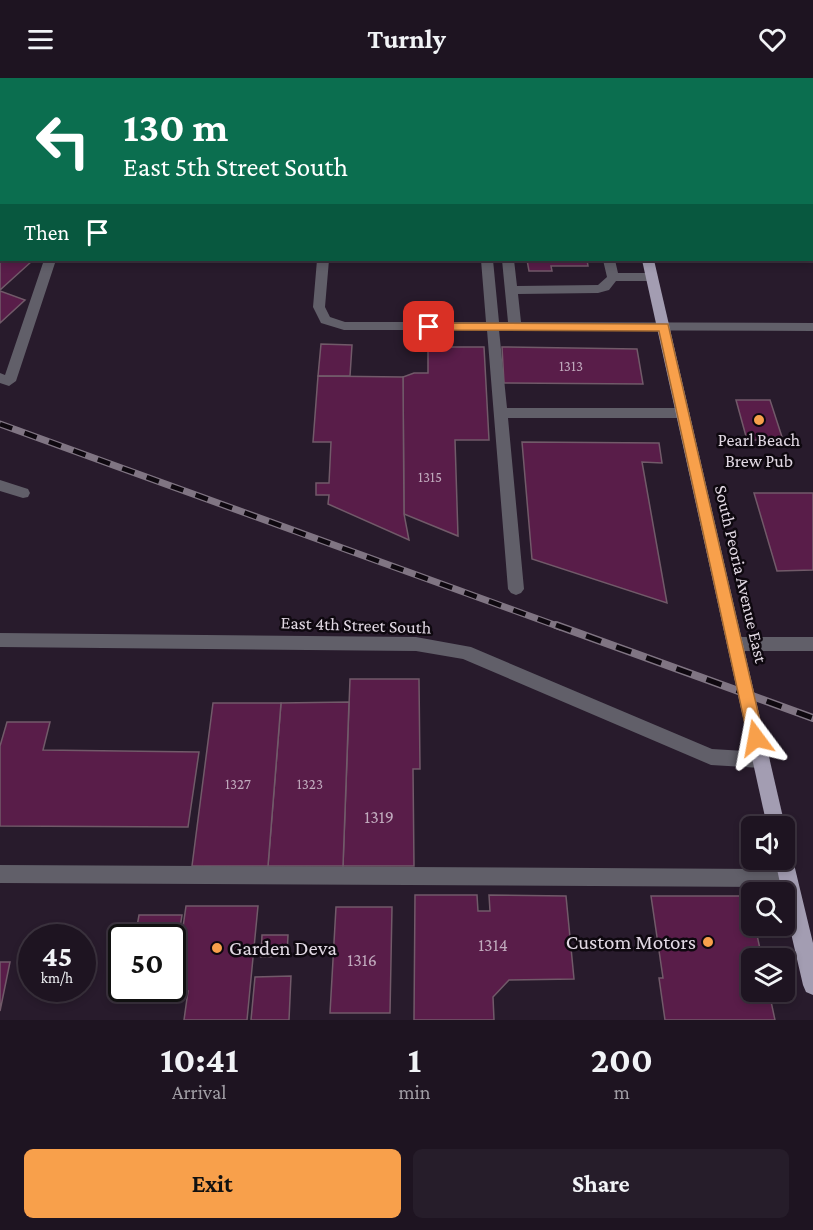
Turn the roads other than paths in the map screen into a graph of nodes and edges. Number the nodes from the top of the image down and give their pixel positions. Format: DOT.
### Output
graph roads {
  1 [pos="50,261"];
  2 [pos="323,261"];
  3 [pos="487,261"];
  4 [pos="508,261"];
  5 [pos="609,261"];
  6 [pos="648,261"];
  7 [pos="613,277"];
  8 [pos="652,277"];
  9 [pos="511,290"];
  10 [pos="664,327"];
  11 [pos="813,327"];
  12 [pos="493,328"];
  13 [pos="515,328"];
  14 [pos="0,378"];
  15 [pos="501,413"];
  16 [pos="683,413"];
  17 [pos="0,485"];
  18 [pos="23,493"];
  19 [pos="516,589"];
  20 [pos="0,640"];
  21 [pos="735,644"];
  22 [pos="813,644"];
  23 [pos="761,760"];
  24 [pos="774,816"];
  25 [pos="741,869"];
  26 [pos="786,870"];
  27 [pos="0,874"];
  28 [pos="813,985"];
  1 -- 14 [label="street"];
  2 -- 12 [label="street"];
  3 -- 12 [label="street"];
  4 -- 9 [label="street"];
  5 -- 7 [label="street"];
  6 -- 8 [label="main road, South Peoria Avenue East"];
  7 -- 8 [label="street"];
  7 -- 9 [label="street"];
  8 -- 10 [label="main road, South Peoria Avenue East"];
  9 -- 13 [label="street"];
  10 -- 11 [label="street"];
  10 -- 13 [label="street"];
  10 -- 16 [label="main road, South Peoria Avenue East"];
  12 -- 13 [label="street"];
  12 -- 15 [label="street"];
  15 -- 16 [label="street"];
  15 -- 19 [label="street"];
  16 -- 21 [label="main road, South Peoria Avenue East"];
  17 -- 18 [label="street"];
  20 -- 23 [label="street, East 4th Street South"];
  21 -- 22 [label="street"];
  21 -- 23 [label="main road, South Peoria Avenue East"];
  23 -- 24 [label="main road, South Peoria Avenue East"];
  25 -- 27 [label="street"];
  26 -- 28 [label="main road"];
}
